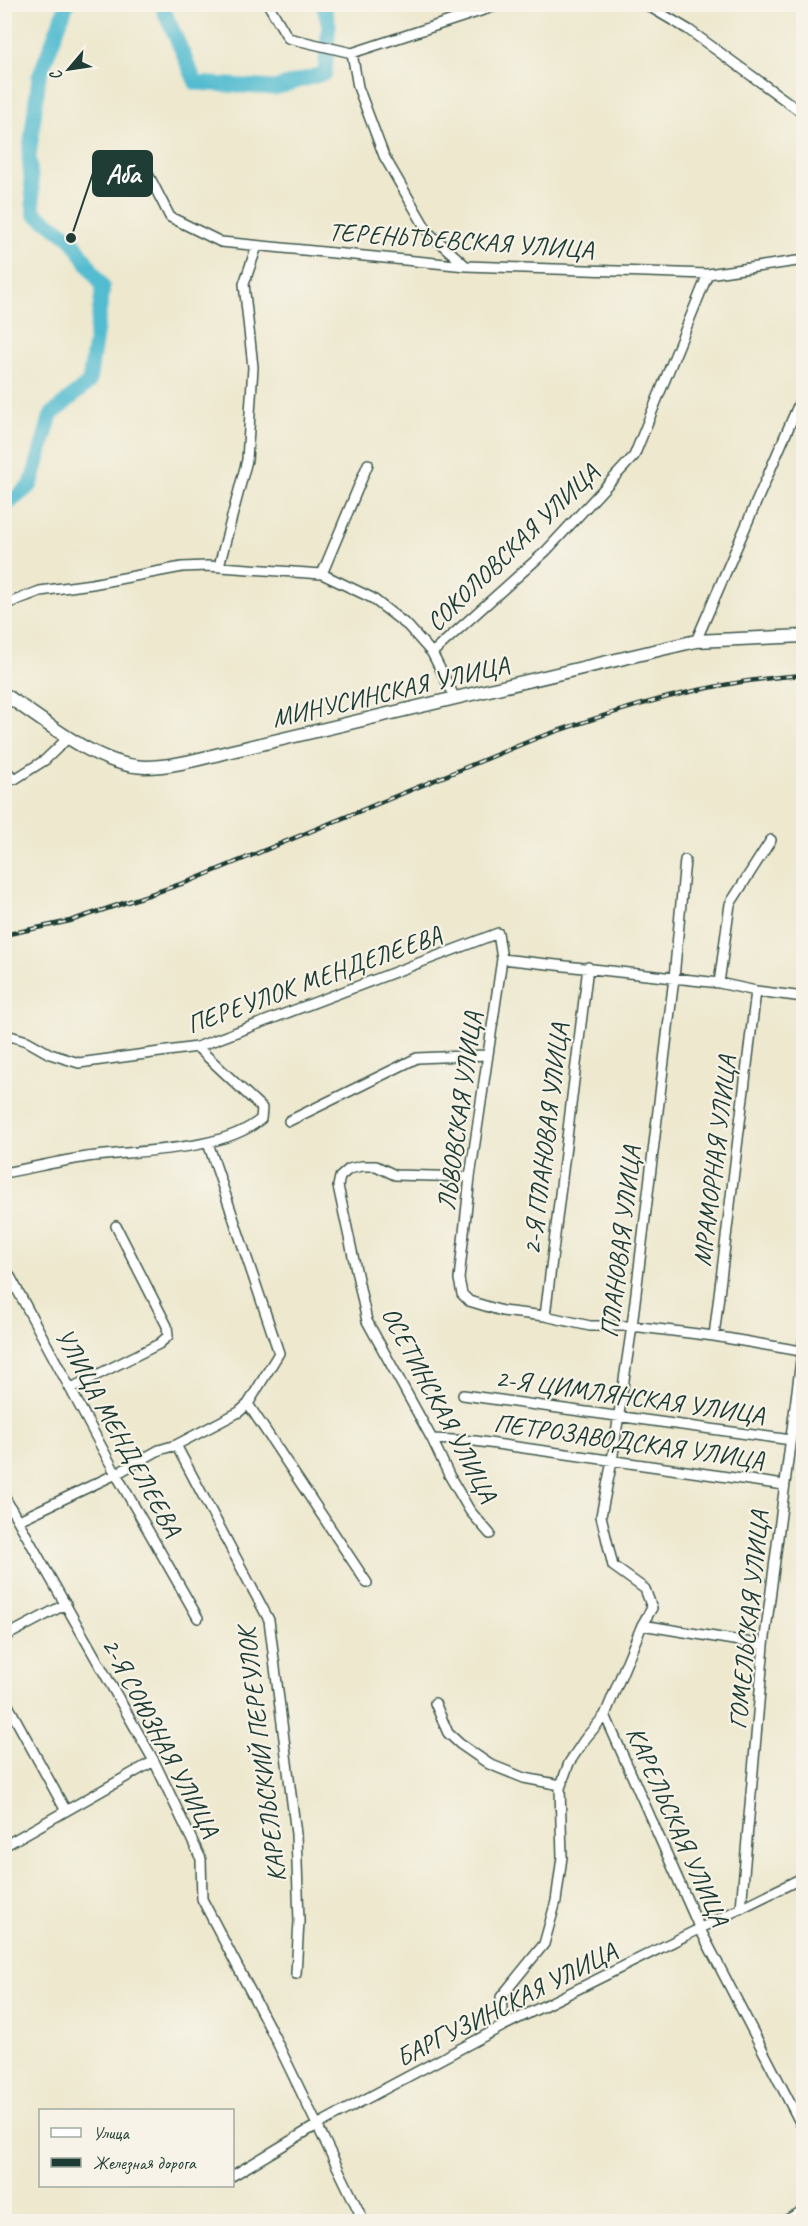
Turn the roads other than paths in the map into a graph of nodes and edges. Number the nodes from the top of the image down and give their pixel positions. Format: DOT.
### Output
graph roads {
  1 [pos="268,4"];
  2 [pos="502,4"];
  3 [pos="645,4"];
  4 [pos="352,53"];
  5 [pos="804,114"];
  6 [pos="148,174"];
  7 [pos="257,246"];
  8 [pos="804,260"];
  9 [pos="466,266"];
  10 [pos="708,274"];
  11 [pos="804,392"];
  12 [pos="368,464"];
  13 [pos="219,566"];
  14 [pos="322,573"];
  15 [pos="4,605"];
  16 [pos="804,636"];
  17 [pos="696,642"];
  18 [pos="432,653"];
  19 [pos="4,694"];
  20 [pos="455,698"];
  21 [pos="69,737"];
  22 [pos="4,769"];
  23 [pos="771,840"];
  24 [pos="685,860"];
  25 [pos="498,933"];
  26 [pos="502,958"];
  27 [pos="588,967"];
  28 [pos="674,978"];
  29 [pos="719,983"];
  30 [pos="756,991"];
  31 [pos="804,997"];
  32 [pos="4,1038"];
  33 [pos="197,1047"];
  34 [pos="487,1055"];
  35 [pos="289,1121"];
  36 [pos="208,1143"];
  37 [pos="4,1173"];
  38 [pos="470,1177"];
  39 [pos="116,1226"];
  40 [pos="4,1265"];
  41 [pos="545,1316"];
  42 [pos="632,1326"];
  43 [pos="714,1336"];
  44 [pos="804,1337"];
  45 [pos="801,1351"];
  46 [pos="71,1388"];
  47 [pos="463,1395"];
  48 [pos="248,1404"];
  49 [pos="618,1416"];
  50 [pos="432,1439"];
  51 [pos="791,1440"];
  52 [pos="176,1445"];
  53 [pos="612,1461"];
  54 [pos="116,1474"];
  55 [pos="784,1485"];
  56 [pos="4,1496"];
  57 [pos="19,1520"];
  58 [pos="490,1534"];
  59 [pos="367,1583"];
  60 [pos="66,1604"];
  61 [pos="198,1618"];
  62 [pos="642,1625"];
  63 [pos="4,1637"];
  64 [pos="764,1645"];
  65 [pos="4,1698"];
  66 [pos="435,1703"];
  67 [pos="605,1715"];
  68 [pos="154,1761"];
  69 [pos="561,1785"];
  70 [pos="66,1811"];
  71 [pos="4,1846"];
  72 [pos="804,1877"];
  73 [pos="741,1908"];
  74 [pos="700,1929"];
  75 [pos="296,1974"];
  76 [pos="503,2026"];
  77 [pos="317,2125"];
  78 [pos="804,2130"];
  79 [pos="234,2174"];
  80 [pos="804,2212"];
  81 [pos="364,2222"];
  82 [pos="786,2222"];
  1 -- 4 [label="street"];
  2 -- 4 [label="street"];
  3 -- 5 [label="street"];
  4 -- 9 [label="street"];
  6 -- 7 [label="street, ТЕРЕНЬТЬЕВСКАЯ УЛИЦА"];
  7 -- 9 [label="street, ТЕРЕНЬТЬЕВСКАЯ УЛИЦА"];
  7 -- 13 [label="street"];
  8 -- 10 [label="street, ТЕРЕНЬТЬЕВСКАЯ УЛИЦА"];
  9 -- 10 [label="street, ТЕРЕНЬТЬЕВСКАЯ УЛИЦА"];
  10 -- 18 [label="street, СОКОЛОВСКАЯ УЛИЦА"];
  11 -- 17 [label="street"];
  12 -- 14 [label="street"];
  13 -- 14 [label="street, СОКОЛОВСКАЯ УЛИЦА"];
  13 -- 15 [label="street, СОКОЛОВСКАЯ УЛИЦА"];
  14 -- 18 [label="street, СОКОЛОВСКАЯ УЛИЦА"];
  16 -- 17 [label="main road, МИНУСИНСКАЯ УЛИЦА"];
  17 -- 20 [label="main road, МИНУСИНСКАЯ УЛИЦА"];
  18 -- 20 [label="street, СОКОЛОВСКАЯ УЛИЦА"];
  19 -- 21 [label="main road, МИНУСИНСКАЯ УЛИЦА"];
  20 -- 21 [label="main road, МИНУСИНСКАЯ УЛИЦА"];
  21 -- 22 [label="street"];
  23 -- 29 [label="street"];
  24 -- 28 [label="street, ПЛАНОВАЯ УЛИЦА"];
  25 -- 26 [label="street, ЛЬВОВСКАЯ УЛИЦА"];
  25 -- 33 [label="street, ПЕРЕУЛОК МЕНДЕЛЕЕВА"];
  26 -- 27 [label="street"];
  26 -- 34 [label="street, ЛЬВОВСКАЯ УЛИЦА"];
  27 -- 28 [label="street"];
  27 -- 41 [label="street, 2-Я ПЛАНОВАЯ УЛИЦА"];
  28 -- 29 [label="street"];
  28 -- 42 [label="street, ПЛАНОВАЯ УЛИЦА"];
  29 -- 30 [label="street"];
  30 -- 31 [label="street"];
  30 -- 43 [label="street, МРАМОРНАЯ УЛИЦА"];
  32 -- 33 [label="street, ПЕРЕУЛОК МЕНДЕЛЕЕВА"];
  33 -- 36 [label="street"];
  34 -- 35 [label="street"];
  34 -- 38 [label="street, ЛЬВОВСКАЯ УЛИЦА"];
  36 -- 37 [label="street"];
  36 -- 48 [label="street"];
  38 -- 41 [label="street, ЛЬВОВСКАЯ УЛИЦА"];
  38 -- 50 [label="street, ОСЕТИНСКАЯ УЛИЦА"];
  39 -- 46 [label="street"];
  40 -- 46 [label="street, УЛИЦА МЕНДЕЛЕЕВА"];
  41 -- 42 [label="street"];
  42 -- 43 [label="street"];
  42 -- 49 [label="street, ПЛАНОВАЯ УЛИЦА"];
  43 -- 45 [label="street"];
  44 -- 45 [label="street, ГОМЕЛЬСКАЯ УЛИЦА"];
  45 -- 51 [label="street, ГОМЕЛЬСКАЯ УЛИЦА"];
  46 -- 54 [label="street, УЛИЦА МЕНДЕЛЕЕВА"];
  47 -- 49 [label="street, 2-Я ЦИМЛЯНСКАЯ УЛИЦА"];
  48 -- 52 [label="street"];
  48 -- 59 [label="street"];
  49 -- 51 [label="street, 2-Я ЦИМЛЯНСКАЯ УЛИЦА"];
  49 -- 53 [label="street, ПЛАНОВАЯ УЛИЦА"];
  50 -- 53 [label="street, ПЕТРОЗАВОДСКАЯ УЛИЦА"];
  50 -- 58 [label="street, ОСЕТИНСКАЯ УЛИЦА"];
  51 -- 55 [label="street, ГОМЕЛЬСКАЯ УЛИЦА"];
  52 -- 54 [label="street"];
  52 -- 75 [label="street, КАРЕЛЬСКИЙ ПЕРЕУЛОК"];
  53 -- 55 [label="street, ПЕТРОЗАВОДСКАЯ УЛИЦА"];
  53 -- 62 [label="street, ПЛАНОВАЯ УЛИЦА"];
  54 -- 57 [label="street"];
  54 -- 61 [label="street, УЛИЦА МЕНДЕЛЕЕВА"];
  55 -- 64 [label="street, ГОМЕЛЬСКАЯ УЛИЦА"];
  56 -- 57 [label="street, 2-Я СОЮЗНАЯ УЛИЦА"];
  57 -- 60 [label="street, 2-Я СОЮЗНАЯ УЛИЦА"];
  60 -- 63 [label="street"];
  60 -- 68 [label="street, 2-Я СОЮЗНАЯ УЛИЦА"];
  62 -- 64 [label="street"];
  62 -- 67 [label="street"];
  64 -- 73 [label="street, ГОМЕЛЬСКАЯ УЛИЦА"];
  65 -- 70 [label="street"];
  66 -- 69 [label="street"];
  67 -- 69 [label="street, КАРЕЛЬСКАЯ УЛИЦА"];
  67 -- 74 [label="street, КАРЕЛЬСКАЯ УЛИЦА"];
  68 -- 70 [label="street"];
  68 -- 77 [label="street, 2-Я СОЮЗНАЯ УЛИЦА"];
  69 -- 76 [label="street, КАРЕЛЬСКАЯ УЛИЦА"];
  70 -- 71 [label="street"];
  72 -- 73 [label="street, БАРГУЗИНСКАЯ УЛИЦА"];
  73 -- 74 [label="street, БАРГУЗИНСКАЯ УЛИЦА"];
  74 -- 76 [label="street, БАРГУЗИНСКАЯ УЛИЦА"];
  74 -- 78 [label="street, КАРЕЛЬСКАЯ УЛИЦА"];
  76 -- 77 [label="street, БАРГУЗИНСКАЯ УЛИЦА"];
  77 -- 79 [label="street, БАРГУЗИНСКАЯ УЛИЦА"];
  77 -- 81 [label="street, 2-Я СОЮЗНАЯ УЛИЦА"];
  80 -- 82 [label="main road"];
}
